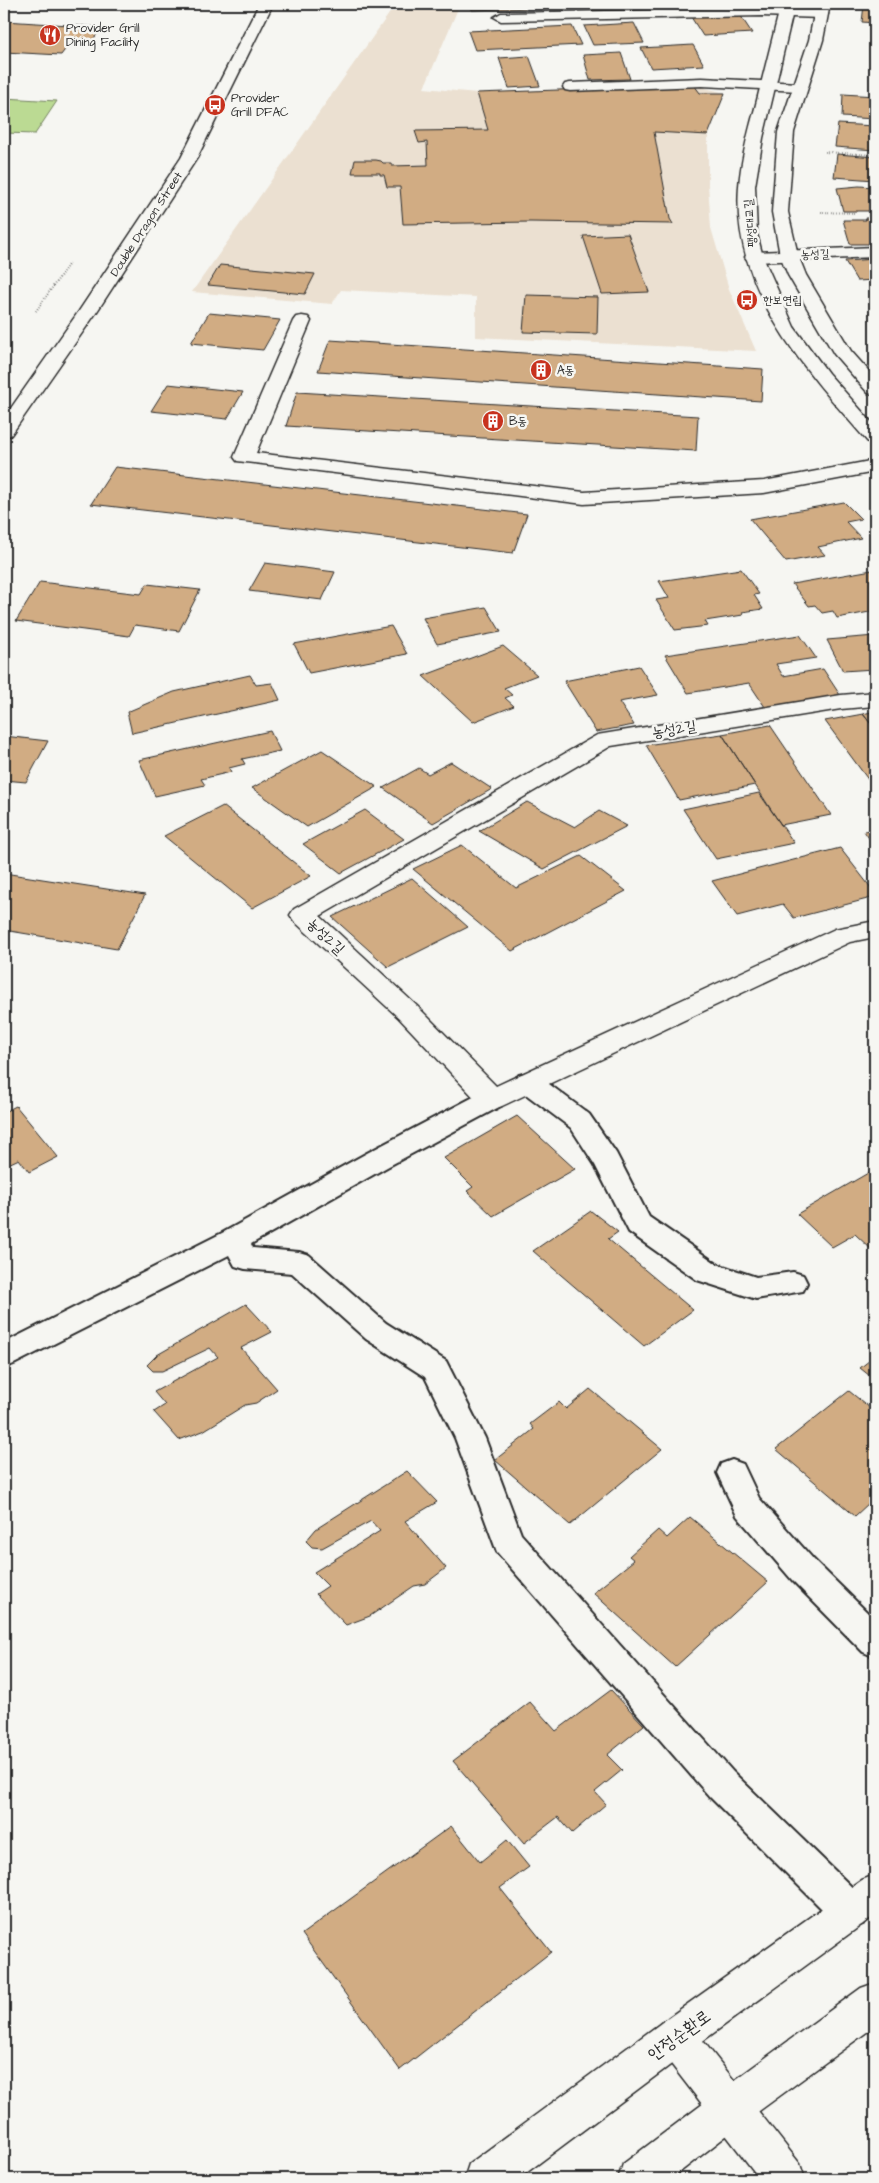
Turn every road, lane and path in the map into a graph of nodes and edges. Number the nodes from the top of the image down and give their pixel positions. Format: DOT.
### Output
graph roads {
  1 [pos="266,4"];
  2 [pos="788,8"];
  3 [pos="822,9"];
  4 [pos="502,17"];
  5 [pos="767,85"];
  6 [pos="570,87"];
  7 [pos="799,87"];
  8 [pos="822,152"];
  9 [pos="875,155"];
  10 [pos="815,212"];
  11 [pos="858,213"];
  12 [pos="875,252"];
  13 [pos="789,255"];
  14 [pos="754,257"];
  15 [pos="70,261"];
  16 [pos="32,318"];
  17 [pos="302,321"];
  18 [pos="875,389"];
  19 [pos="4,431"];
  20 [pos="875,438"];
  21 [pos="875,466"];
  22 [pos="875,699"];
  23 [pos="875,929"];
  24 [pos="528,1082"];
  25 [pos="492,1099"];
  26 [pos="234,1240"];
  27 [pos="793,1283"];
  28 [pos="4,1356"];
  29 [pos="732,1473"];
  30 [pos="875,1642"];
  31 [pos="863,1902"];
  32 [pos="875,2002"];
  33 [pos="675,2037"];
  34 [pos="730,2108"];
  35 [pos="484,2179"];
  36 [pos="638,2179"];
  37 [pos="785,2179"];
  1 -- 19 [label="street, Double Dragon Street"];
  2 -- 3 [label="street"];
  2 -- 4 [label="street"];
  2 -- 5 [label="street, 팽성대교길"];
  3 -- 7 [label="street"];
  5 -- 6 [label="street"];
  5 -- 7 [label="street"];
  5 -- 14 [label="street, 팽성대교길"];
  7 -- 13 [label="street"];
  8 -- 9 [label="path"];
  10 -- 11 [label="path"];
  12 -- 13 [label="street, 농성길"];
  13 -- 14 [label="street, 농성길"];
  13 -- 18 [label="street"];
  14 -- 20 [label="street, 팽성대교길"];
  15 -- 16 [label="path"];
  17 -- 21 [label="street"];
  22 -- 25 [label="street, 농성2길"];
  23 -- 24 [label="street"];
  24 -- 25 [label="street"];
  24 -- 27 [label="lane"];
  25 -- 26 [label="lane"];
  26 -- 28 [label="lane"];
  26 -- 31 [label="lane"];
  29 -- 30 [label="lane"];
  31 -- 33 [label="street, 안정순환로"];
  32 -- 34 [label="street"];
  33 -- 34 [label="street"];
  33 -- 35 [label="street, 안정순환로"];
  34 -- 36 [label="street"];
  34 -- 37 [label="street"];
}
